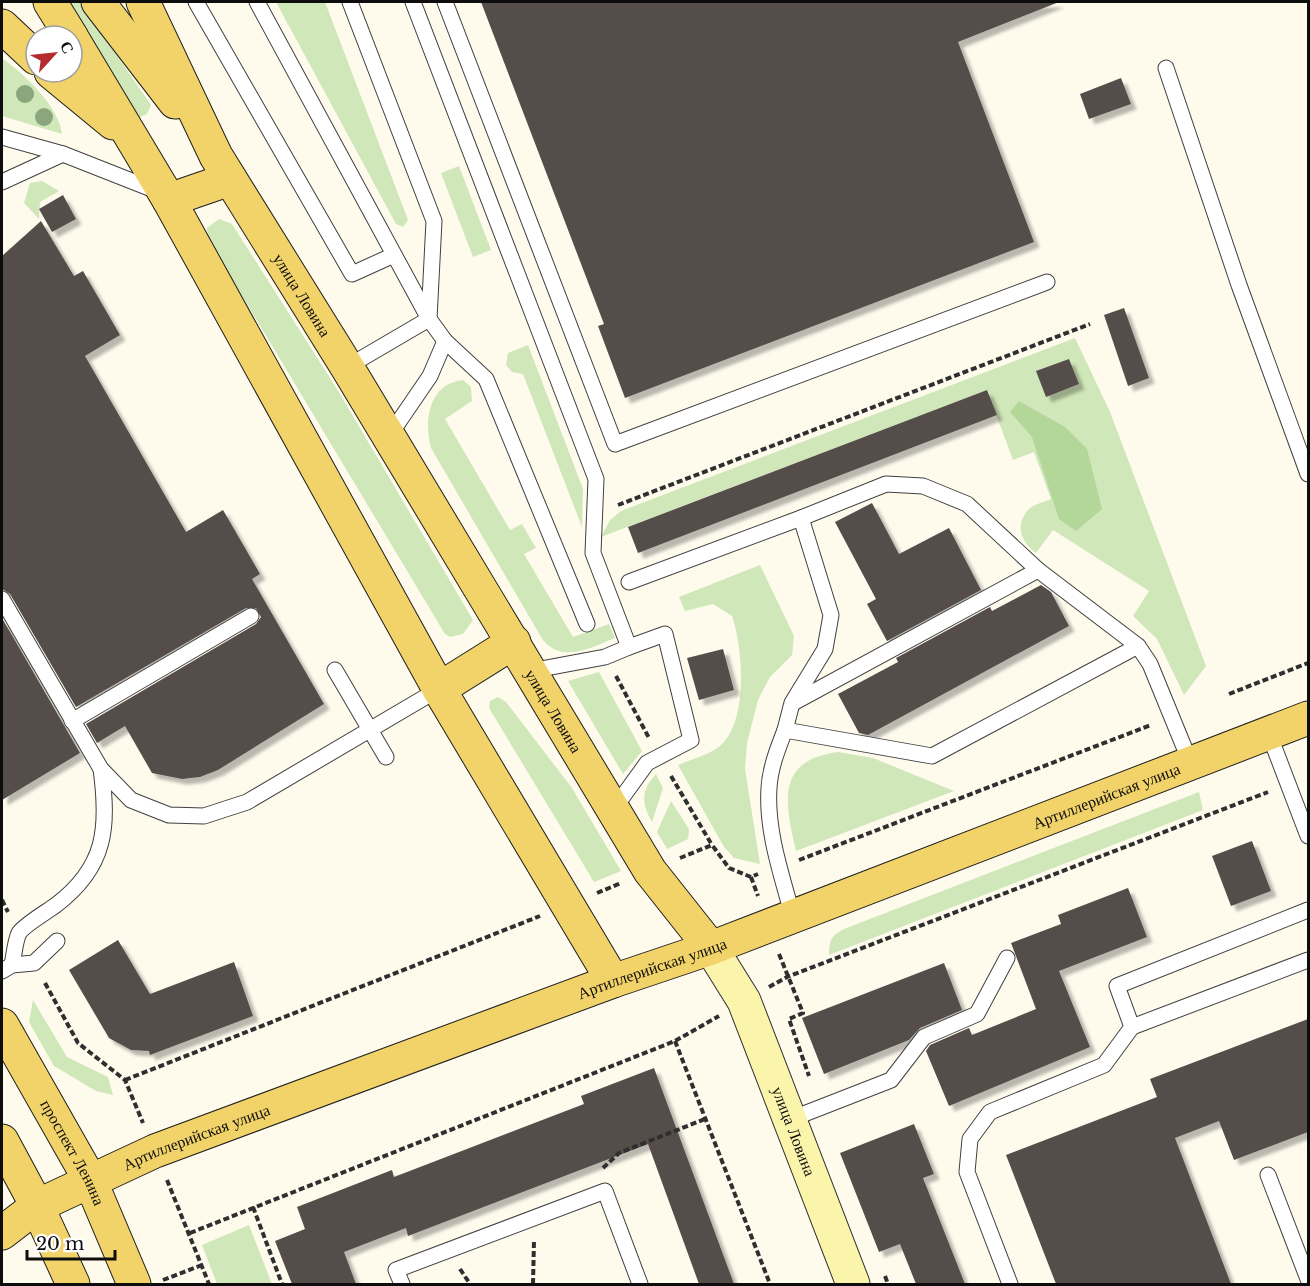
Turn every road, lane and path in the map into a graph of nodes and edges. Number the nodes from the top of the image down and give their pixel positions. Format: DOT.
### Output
graph roads {
  1 [pos="50,2"];
  2 [pos="98,2"];
  3 [pos="143,2"];
  4 [pos="196,2"];
  5 [pos="257,2"];
  6 [pos="350,2"];
  7 [pos="413,2"];
  8 [pos="445,2"];
  9 [pos="63,24"];
  10 [pos="2,26"];
  11 [pos="24,47"];
  12 [pos="84,59"];
  13 [pos="1166,68"];
  14 [pos="66,84"];
  15 [pos="2,137"];
  16 [pos="131,137"];
  17 [pos="63,154"];
  18 [pos="223,168"];
  19 [pos="2,182"];
  20 [pos="167,197"];
  21 [pos="394,255"];
  22 [pos="1047,282"];
  23 [pos="429,319"];
  24 [pos="1090,324"];
  25 [pos="445,342"];
  26 [pos="347,367"];
  27 [pos="389,436"];
  28 [pos="1308,474"];
  29 [pos="595,514"];
  30 [pos="801,518"];
  31 [pos="1038,570"];
  32 [pos="629,582"];
  33 [pos="2,599"];
  34 [pos="251,616"];
  35 [pos="587,624"];
  36 [pos="514,642"];
  37 [pos="1138,646"];
  38 [pos="629,647"];
  39 [pos="1308,663"];
  40 [pos="335,670"];
  41 [pos="531,671"];
  42 [pos="439,689"];
  43 [pos="1229,694"];
  44 [pos="792,703"];
  45 [pos="1308,718"];
  46 [pos="72,721"];
  47 [pos="370,729"];
  48 [pos="785,730"];
  49 [pos="1269,734"];
  50 [pos="386,757"];
  51 [pos="1191,764"];
  52 [pos="101,769"];
  53 [pos="613,810"];
  54 [pos="1308,836"];
  55 [pos="1308,910"];
  56 [pos="793,917"];
  57 [pos="57,941"];
  58 [pos="711,948"];
  59 [pos="1007,958"];
  60 [pos="1308,960"];
  61 [pos="7,968"];
  62 [pos="613,981"];
  63 [pos="2,1025"];
  64 [pos="1132,1027"];
  65 [pos="675,1041"];
  66 [pos="705,1119"];
  67 [pos="791,1119"];
  68 [pos="2,1141"];
  69 [pos="1268,1175"];
  70 [pos="90,1180"];
  71 [pos="605,1191"];
  72 [pos="37,1206"];
  73 [pos="253,1208"];
  74 [pos="534,1218"];
  75 [pos="2,1233"];
  76 [pos="202,1265"];
  77 [pos="1308,1279"];
  78 [pos="148,1282"];
  79 [pos="72,1284"];
  80 [pos="282,1284"];
  81 [pos="402,1284"];
  82 [pos="533,1284"];
  83 [pos="640,1284"];
  84 [pos="770,1284"];
  85 [pos="853,1284"];
  86 [pos="1011,1284"];
  1 -- 9 [label="main road"];
  2 -- 18 [label="main road"];
  3 -- 18 [label="main road"];
  4 -- 21 [label="lane"];
  5 -- 21 [label="lane"];
  6 -- 23 [label="lane"];
  7 -- 29 [label="lane"];
  8 -- 22 [label="lane"];
  10 -- 11 [label="main road"];
  12 -- 16 [label="main road"];
  13 -- 28 [label="lane"];
  14 -- 16 [label="main road"];
  15 -- 17 [label="lane"];
  16 -- 20 [label="main road"];
  17 -- 19 [label="lane"];
  17 -- 20 [label="lane"];
  18 -- 20 [label="main road"];
  18 -- 26 [label="main road, улица Ловина"];
  20 -- 42 [label="main road"];
  21 -- 23 [label="lane"];
  23 -- 25 [label="lane"];
  23 -- 26 [label="lane"];
  24 -- 29 [label="path"];
  25 -- 27 [label="lane"];
  25 -- 35 [label="lane"];
  26 -- 27 [label="main road, улица Ловина"];
  27 -- 36 [label="main road, улица Ловина"];
  29 -- 38 [label="lane"];
  30 -- 31 [label="lane"];
  30 -- 32 [label="lane"];
  30 -- 44 [label="lane"];
  31 -- 37 [label="lane"];
  31 -- 44 [label="lane"];
  33 -- 46 [label="lane"];
  34 -- 46 [label="lane"];
  36 -- 41 [label="main road, улица Ловина"];
  36 -- 42 [label="main road"];
  37 -- 48 [label="lane"];
  37 -- 51 [label="lane"];
  38 -- 41 [label="lane"];
  38 -- 53 [label="lane"];
  39 -- 43 [label="path"];
  40 -- 47 [label="lane"];
  41 -- 53 [label="main road, улица Ловина"];
  42 -- 47 [label="lane"];
  42 -- 62 [label="main road"];
  44 -- 48 [label="lane"];
  45 -- 49 [label="main road, Артиллерийская улица"];
  46 -- 52 [label="lane"];
  47 -- 50 [label="lane"];
  47 -- 52 [label="lane"];
  48 -- 56 [label="lane"];
  49 -- 51 [label="main road, Артиллерийская улица"];
  49 -- 54 [label="lane"];
  51 -- 56 [label="main road, Артиллерийская улица"];
  52 -- 61 [label="lane"];
  53 -- 58 [label="main road, улица Ловина"];
  55 -- 64 [label="lane"];
  56 -- 58 [label="main road, Артиллерийская улица"];
  57 -- 61 [label="lane"];
  58 -- 62 [label="main road, Артиллерийская улица"];
  58 -- 67 [label="street, улица Ловина"];
  59 -- 67 [label="lane"];
  60 -- 64 [label="lane"];
  62 -- 70 [label="main road, Артиллерийская улица"];
  63 -- 70 [label="main road, проспект Ленина"];
  64 -- 86 [label="lane"];
  65 -- 66 [label="path"];
  66 -- 71 [label="path"];
  66 -- 84 [label="path"];
  67 -- 85 [label="street, улица Ловина"];
  68 -- 72 [label="main road"];
  69 -- 77 [label="lane"];
  70 -- 72 [label="main road, Артиллерийская улица"];
  70 -- 78 [label="main road, проспект Ленина"];
  71 -- 74 [label="lane"];
  71 -- 83 [label="lane"];
  72 -- 75 [label="main road, Артиллерийская улица"];
  72 -- 79 [label="main road"];
  73 -- 80 [label="path"];
  74 -- 81 [label="lane"];
  74 -- 82 [label="path"];
  76 -- 78 [label="path"];
}
